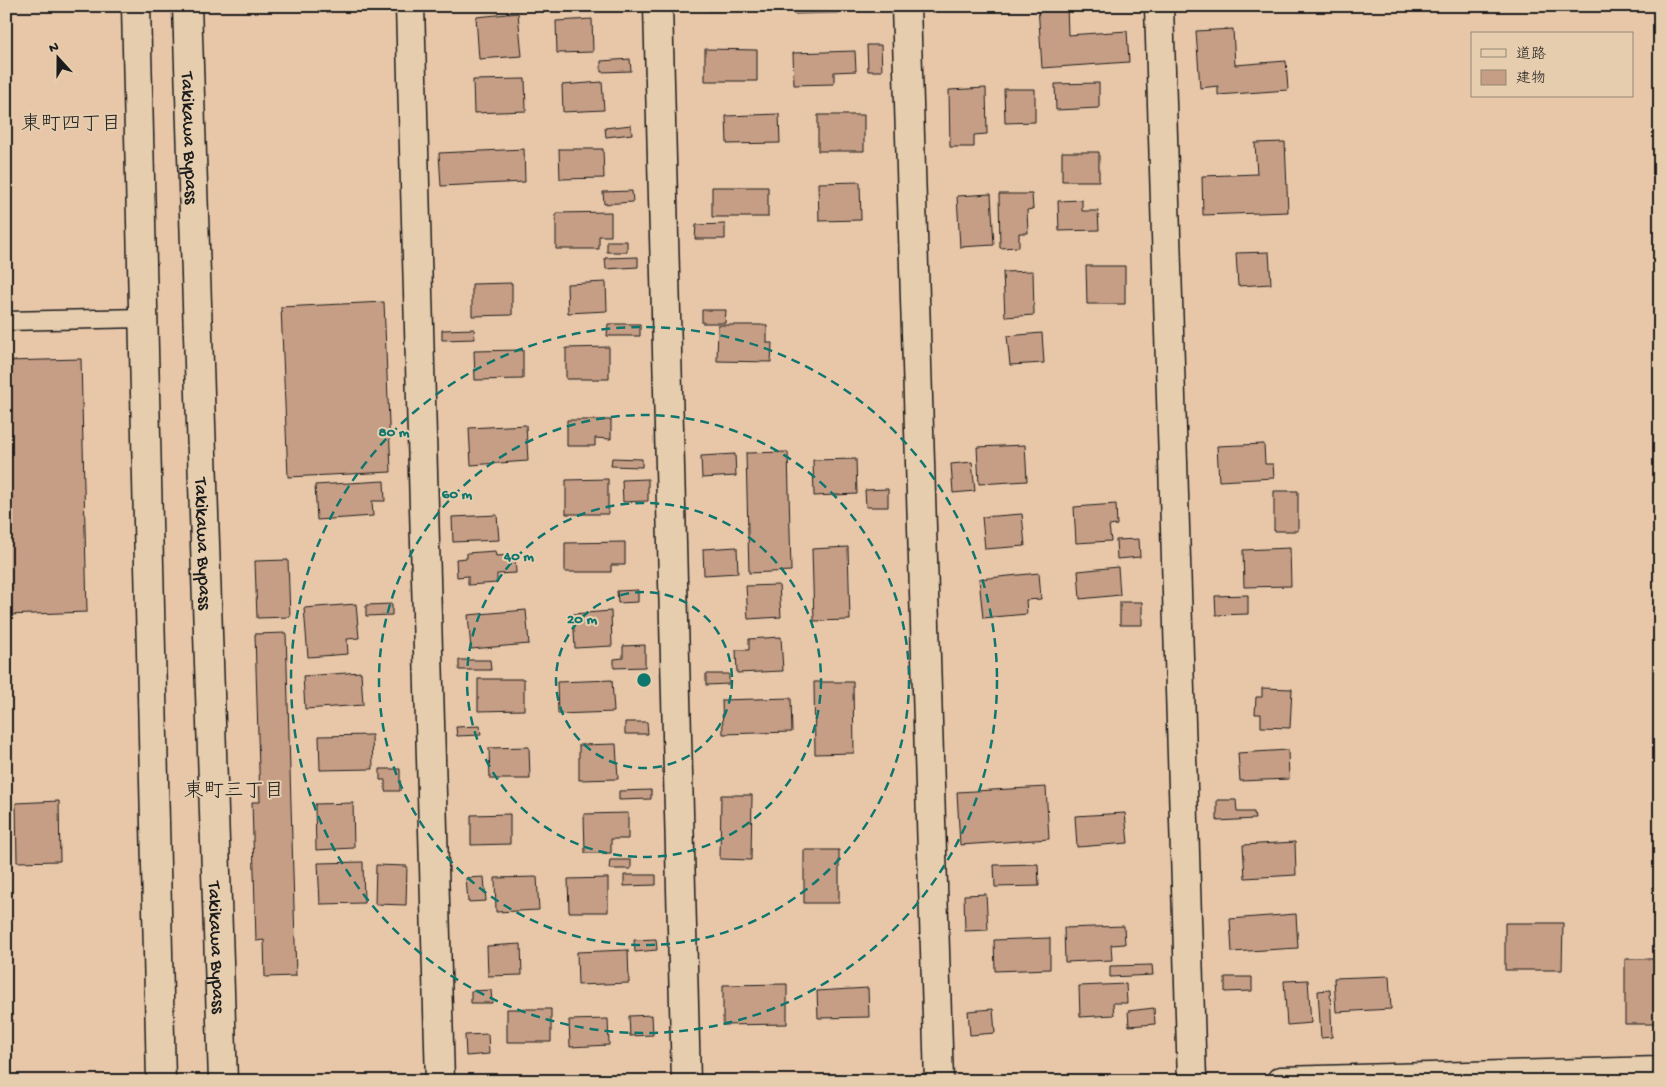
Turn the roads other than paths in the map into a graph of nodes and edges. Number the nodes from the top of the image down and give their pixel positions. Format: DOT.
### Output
graph roads {
  1 [pos="136,6"];
  2 [pos="187,6"];
  3 [pos="410,6"];
  4 [pos="658,6"];
  5 [pos="906,6"];
  6 [pos="1159,6"];
  7 [pos="144,318"];
  8 [pos="6,321"];
  9 [pos="1660,1071"];
  10 [pos="1443,1079"];
  11 [pos="162,1081"];
  12 [pos="223,1081"];
  13 [pos="440,1081"];
  14 [pos="686,1081"];
  15 [pos="939,1081"];
  16 [pos="1192,1081"];
  17 [pos="1281,1081"];
  1 -- 7 [label="main road"];
  2 -- 12 [label="main road, Takikawa Bypass"];
  3 -- 13 [label="main road"];
  4 -- 14 [label="main road"];
  5 -- 15 [label="main road"];
  6 -- 16 [label="main road"];
  7 -- 8 [label="lane"];
  7 -- 11 [label="main road"];
  9 -- 10 [label="main road"];
  10 -- 17 [label="main road"];
}
